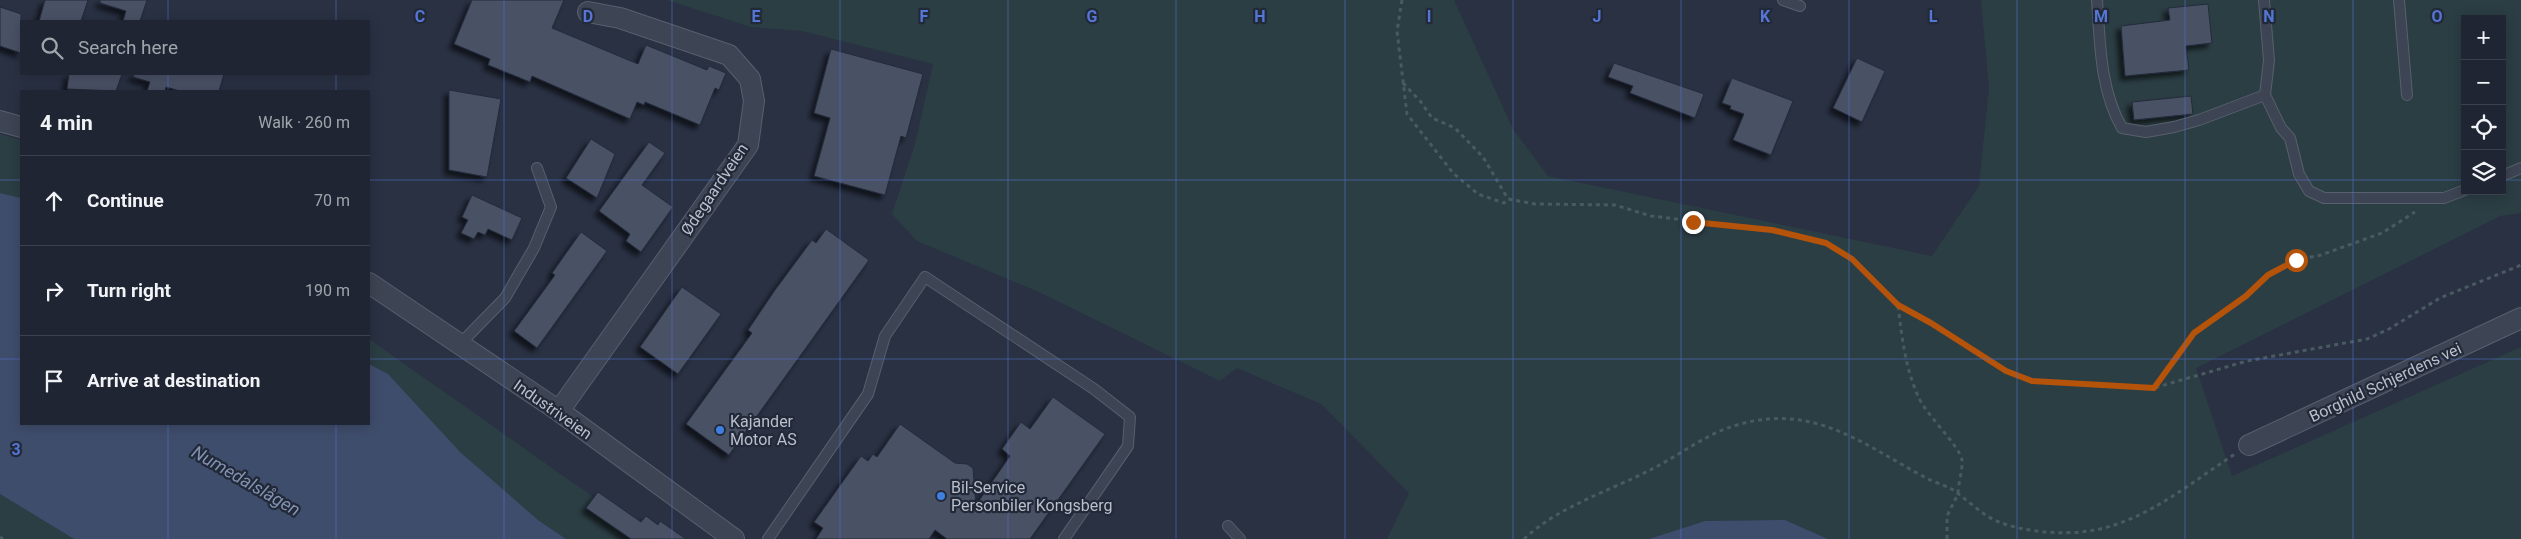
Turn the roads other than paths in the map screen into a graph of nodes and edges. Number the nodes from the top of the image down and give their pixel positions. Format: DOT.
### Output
graph roads {
  1 [pos="1783,0"];
  2 [pos="2097,0"];
  3 [pos="2264,0"];
  4 [pos="2399,0"];
  5 [pos="1800,6"];
  6 [pos="588,12"];
  7 [pos="2265,95"];
  8 [pos="2407,95"];
  9 [pos="0,121"];
  10 [pos="20,127"];
  11 [pos="537,168"];
  12 [pos="2521,168"];
  13 [pos="2506,174"];
  14 [pos="2461,192"];
  15 [pos="370,284"];
  16 [pos="2521,318"];
  17 [pos="460,344"];
  18 [pos="559,412"];
  19 [pos="2249,445"];
  20 [pos="1228,526"];
  21 [pos="734,539"];
  22 [pos="768,539"];
  23 [pos="1064,539"];
  24 [pos="1240,539"];
  1 -- 5 [label="lane"];
  2 -- 7 [label="lane"];
  3 -- 7 [label="lane"];
  4 -- 8 [label="lane"];
  6 -- 18 [label="street, Ødegaardveien"];
  7 -- 14 [label="lane"];
  9 -- 10 [label="street"];
  11 -- 17 [label="lane"];
  12 -- 13 [label="lane"];
  15 -- 17 [label="street, Industriveien"];
  16 -- 19 [label="street, Borghild Schjerdens vei"];
  17 -- 18 [label="street, Industriveien"];
  18 -- 21 [label="street, Industriveien"];
  20 -- 24 [label="lane"];
  22 -- 23 [label="lane"];
}
